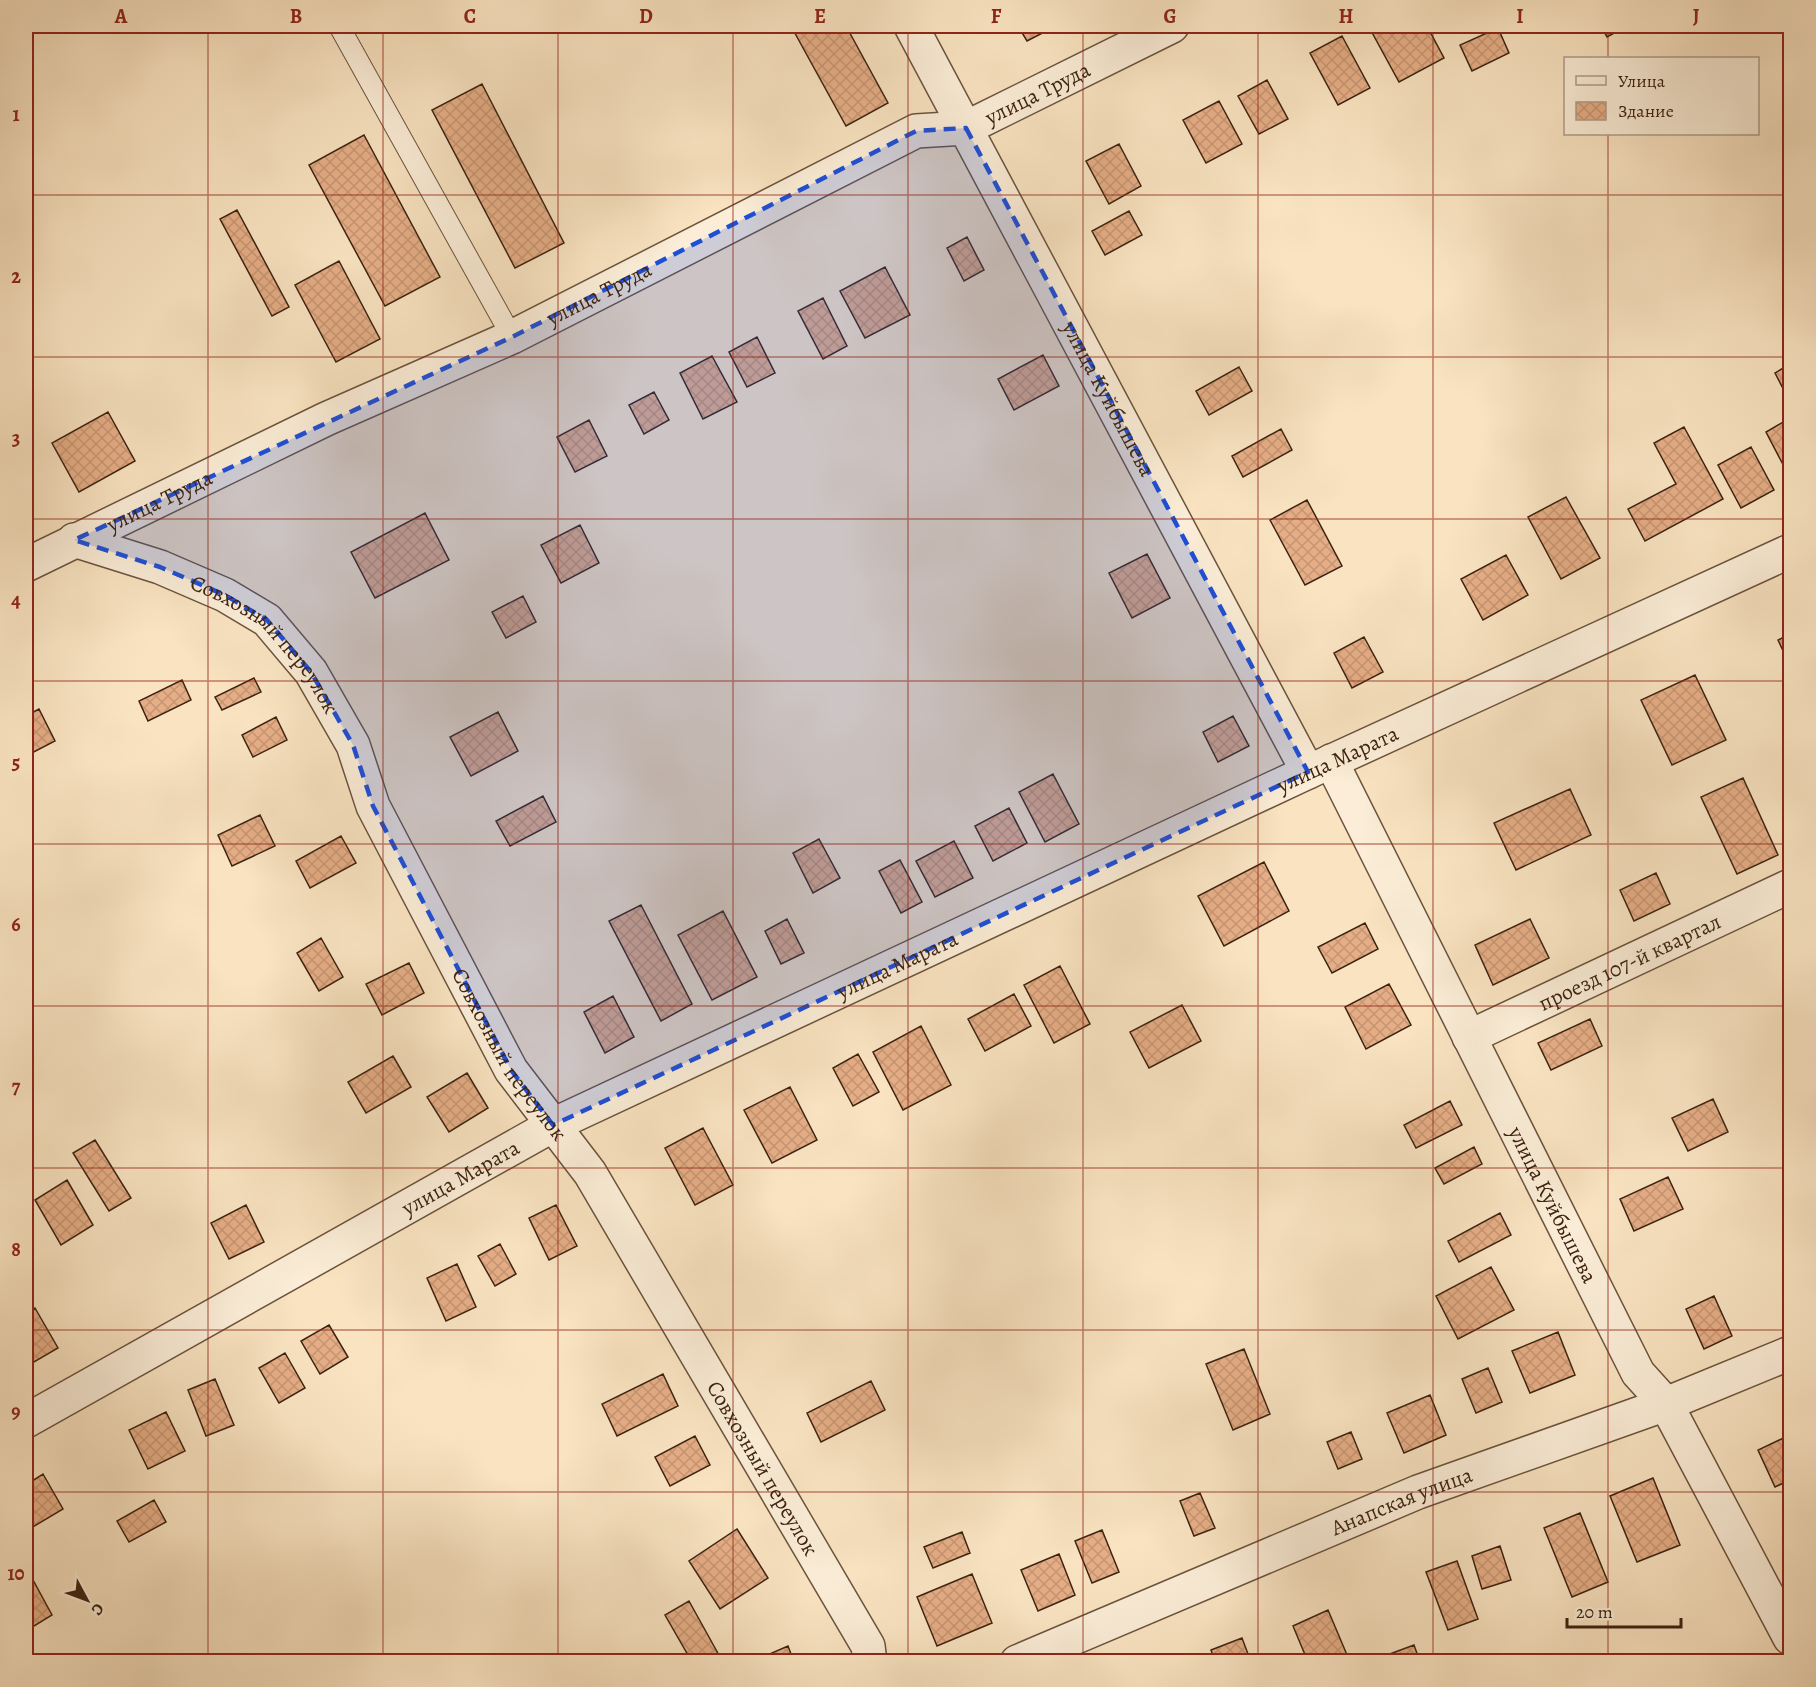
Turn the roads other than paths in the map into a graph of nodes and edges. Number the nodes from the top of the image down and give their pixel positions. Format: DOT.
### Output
graph roads {
  1 [pos="339,26"];
  2 [pos="911,26"];
  3 [pos="1172,26"];
  4 [pos="966,128"];
  5 [pos="512,337"];
  6 [pos="74,540"];
  7 [pos="1791,551"];
  8 [pos="26,565"];
  9 [pos="1320,766"];
  10 [pos="1791,886"];
  11 [pos="1469,1037"];
  12 [pos="553,1125"];
  13 [pos="1791,1353"];
  14 [pos="1666,1404"];
  15 [pos="26,1420"];
  16 [pos="1791,1638"];
  17 [pos="870,1662"];
  18 [pos="1017,1662"];
  1 -- 5 [label="lane"];
  2 -- 4 [label="street, улица Куйбышева"];
  3 -- 4 [label="street, улица Труда"];
  4 -- 5 [label="street, улица Труда"];
  4 -- 9 [label="street, улица Куйбышева"];
  5 -- 6 [label="street, улица Труда"];
  6 -- 8 [label="street, улица Труда"];
  6 -- 12 [label="street, Совхозный переулок"];
  7 -- 9 [label="street, улица Марата"];
  9 -- 11 [label="street, улица Куйбышева"];
  9 -- 12 [label="street, улица Марата"];
  10 -- 11 [label="street, проезд 107-й квартал"];
  11 -- 14 [label="street, улица Куйбышева"];
  12 -- 15 [label="street, улица Марата"];
  12 -- 17 [label="street, Совхозный переулок"];
  13 -- 14 [label="street, Анапская улица"];
  14 -- 16 [label="street, улица Куйбышева"];
  14 -- 18 [label="street, Анапская улица"];
}
